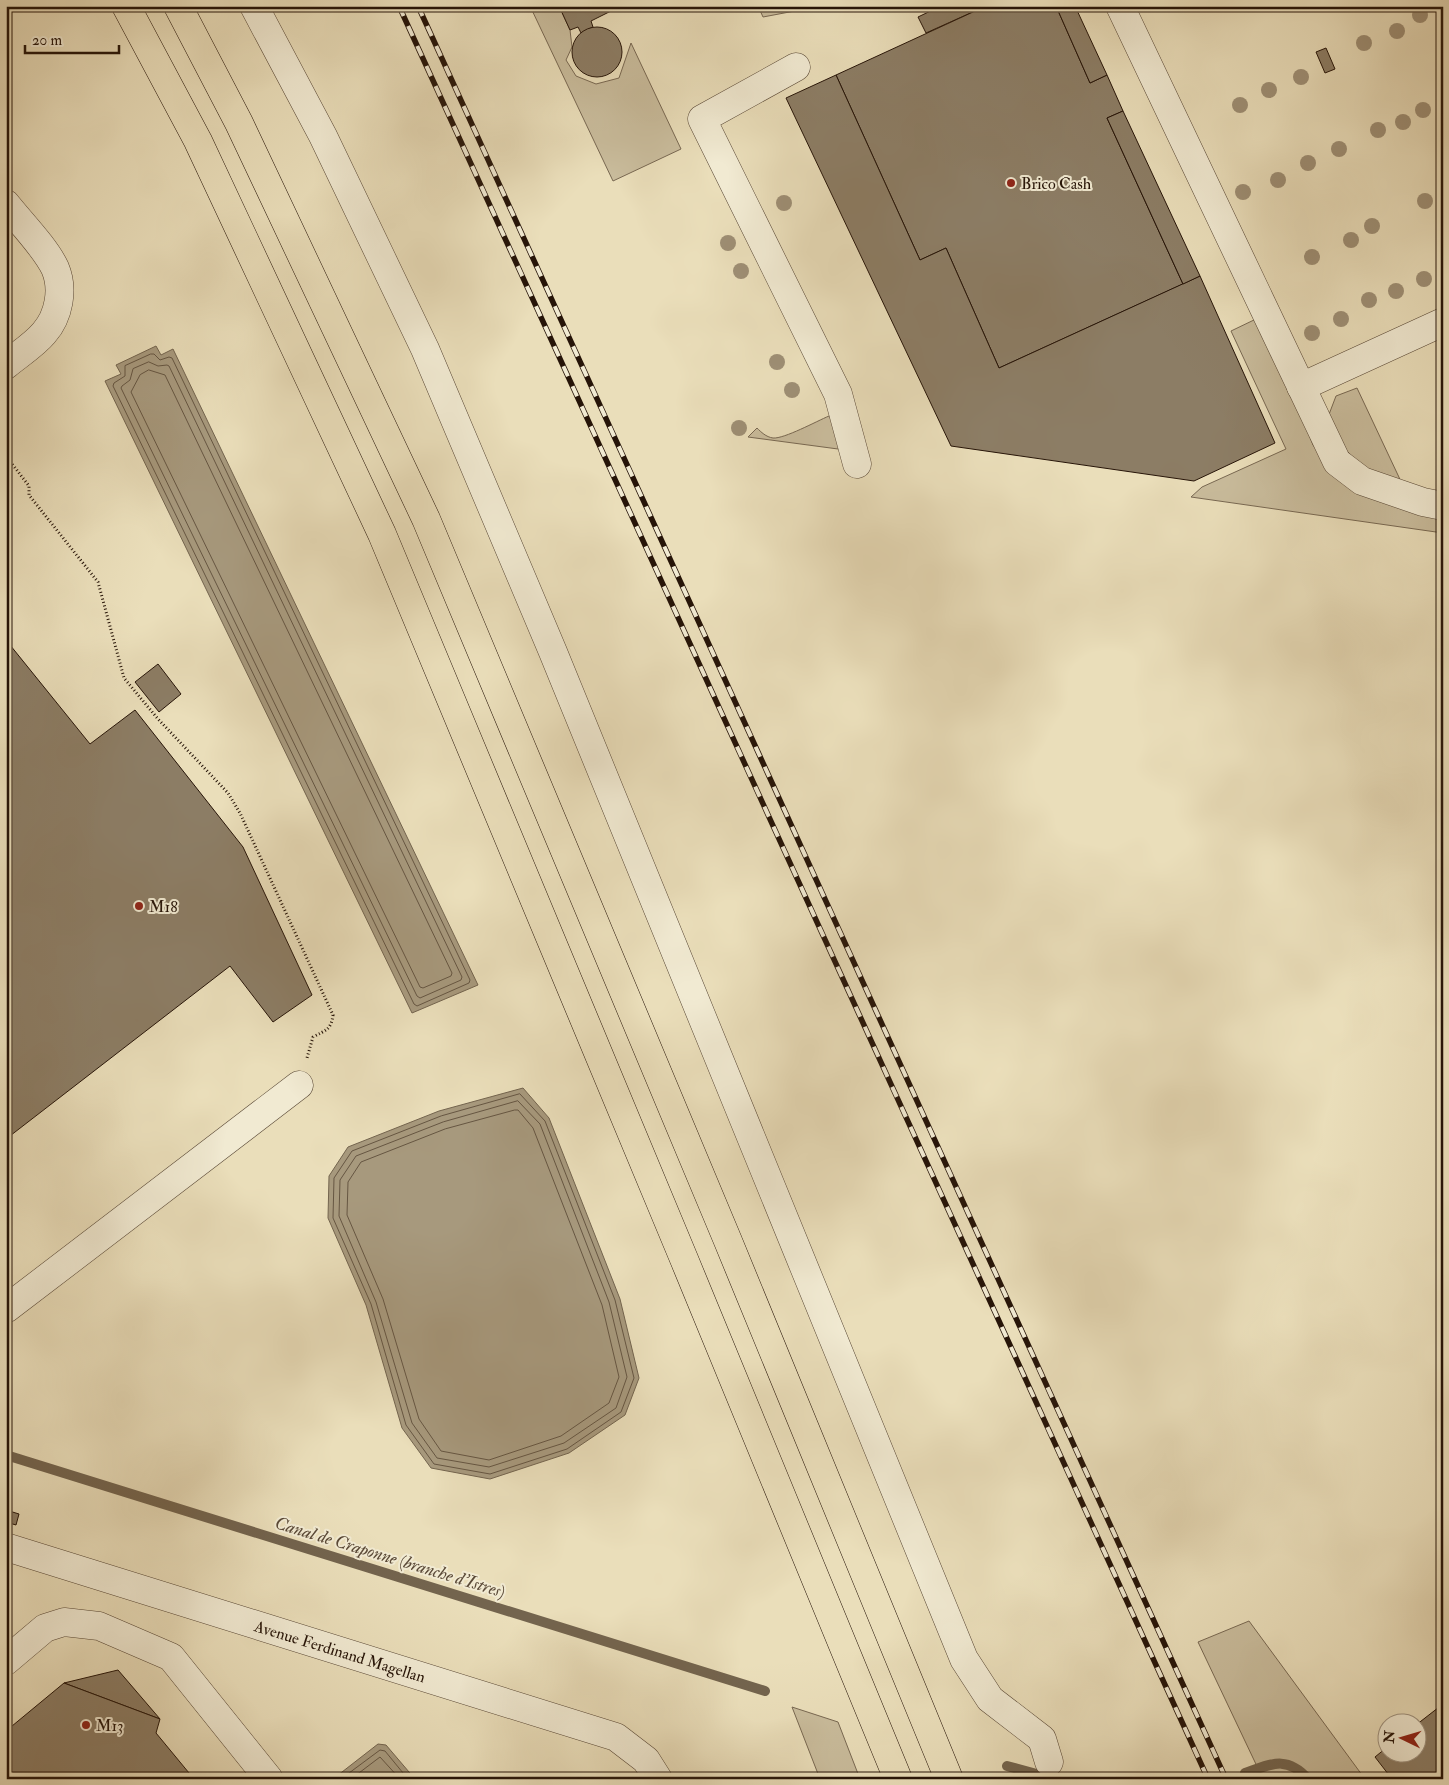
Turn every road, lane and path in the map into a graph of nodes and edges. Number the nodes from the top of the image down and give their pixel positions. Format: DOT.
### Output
graph roads {
  1 [pos="126,6"];
  2 [pos="178,6"];
  3 [pos="254,6"];
  4 [pos="1120,6"];
  5 [pos="796,67"];
  6 [pos="6,204"];
  7 [pos="1443,322"];
  8 [pos="15,357"];
  9 [pos="1301,387"];
  10 [pos="6,456"];
  11 [pos="856,464"];
  12 [pos="1443,506"];
  13 [pos="299,1085"];
  14 [pos="6,1309"];
  15 [pos="9,1555"];
  16 [pos="6,1661"];
  17 [pos="1049,1762"];
  18 [pos="269,1779"];
  19 [pos="658,1779"];
  20 [pos="898,1779"];
  21 [pos="948,1779"];
  1 -- 20 [label="highway"];
  2 -- 21 [label="highway"];
  3 -- 17 [label="street"];
  4 -- 9 [label="street"];
  5 -- 11 [label="street"];
  6 -- 8 [label="street"];
  7 -- 9 [label="street"];
  9 -- 12 [label="street"];
  10 -- 13 [label="path"];
  13 -- 14 [label="street"];
  15 -- 19 [label="street, Avenue Ferdinand Magellan"];
  16 -- 18 [label="street"];
}
